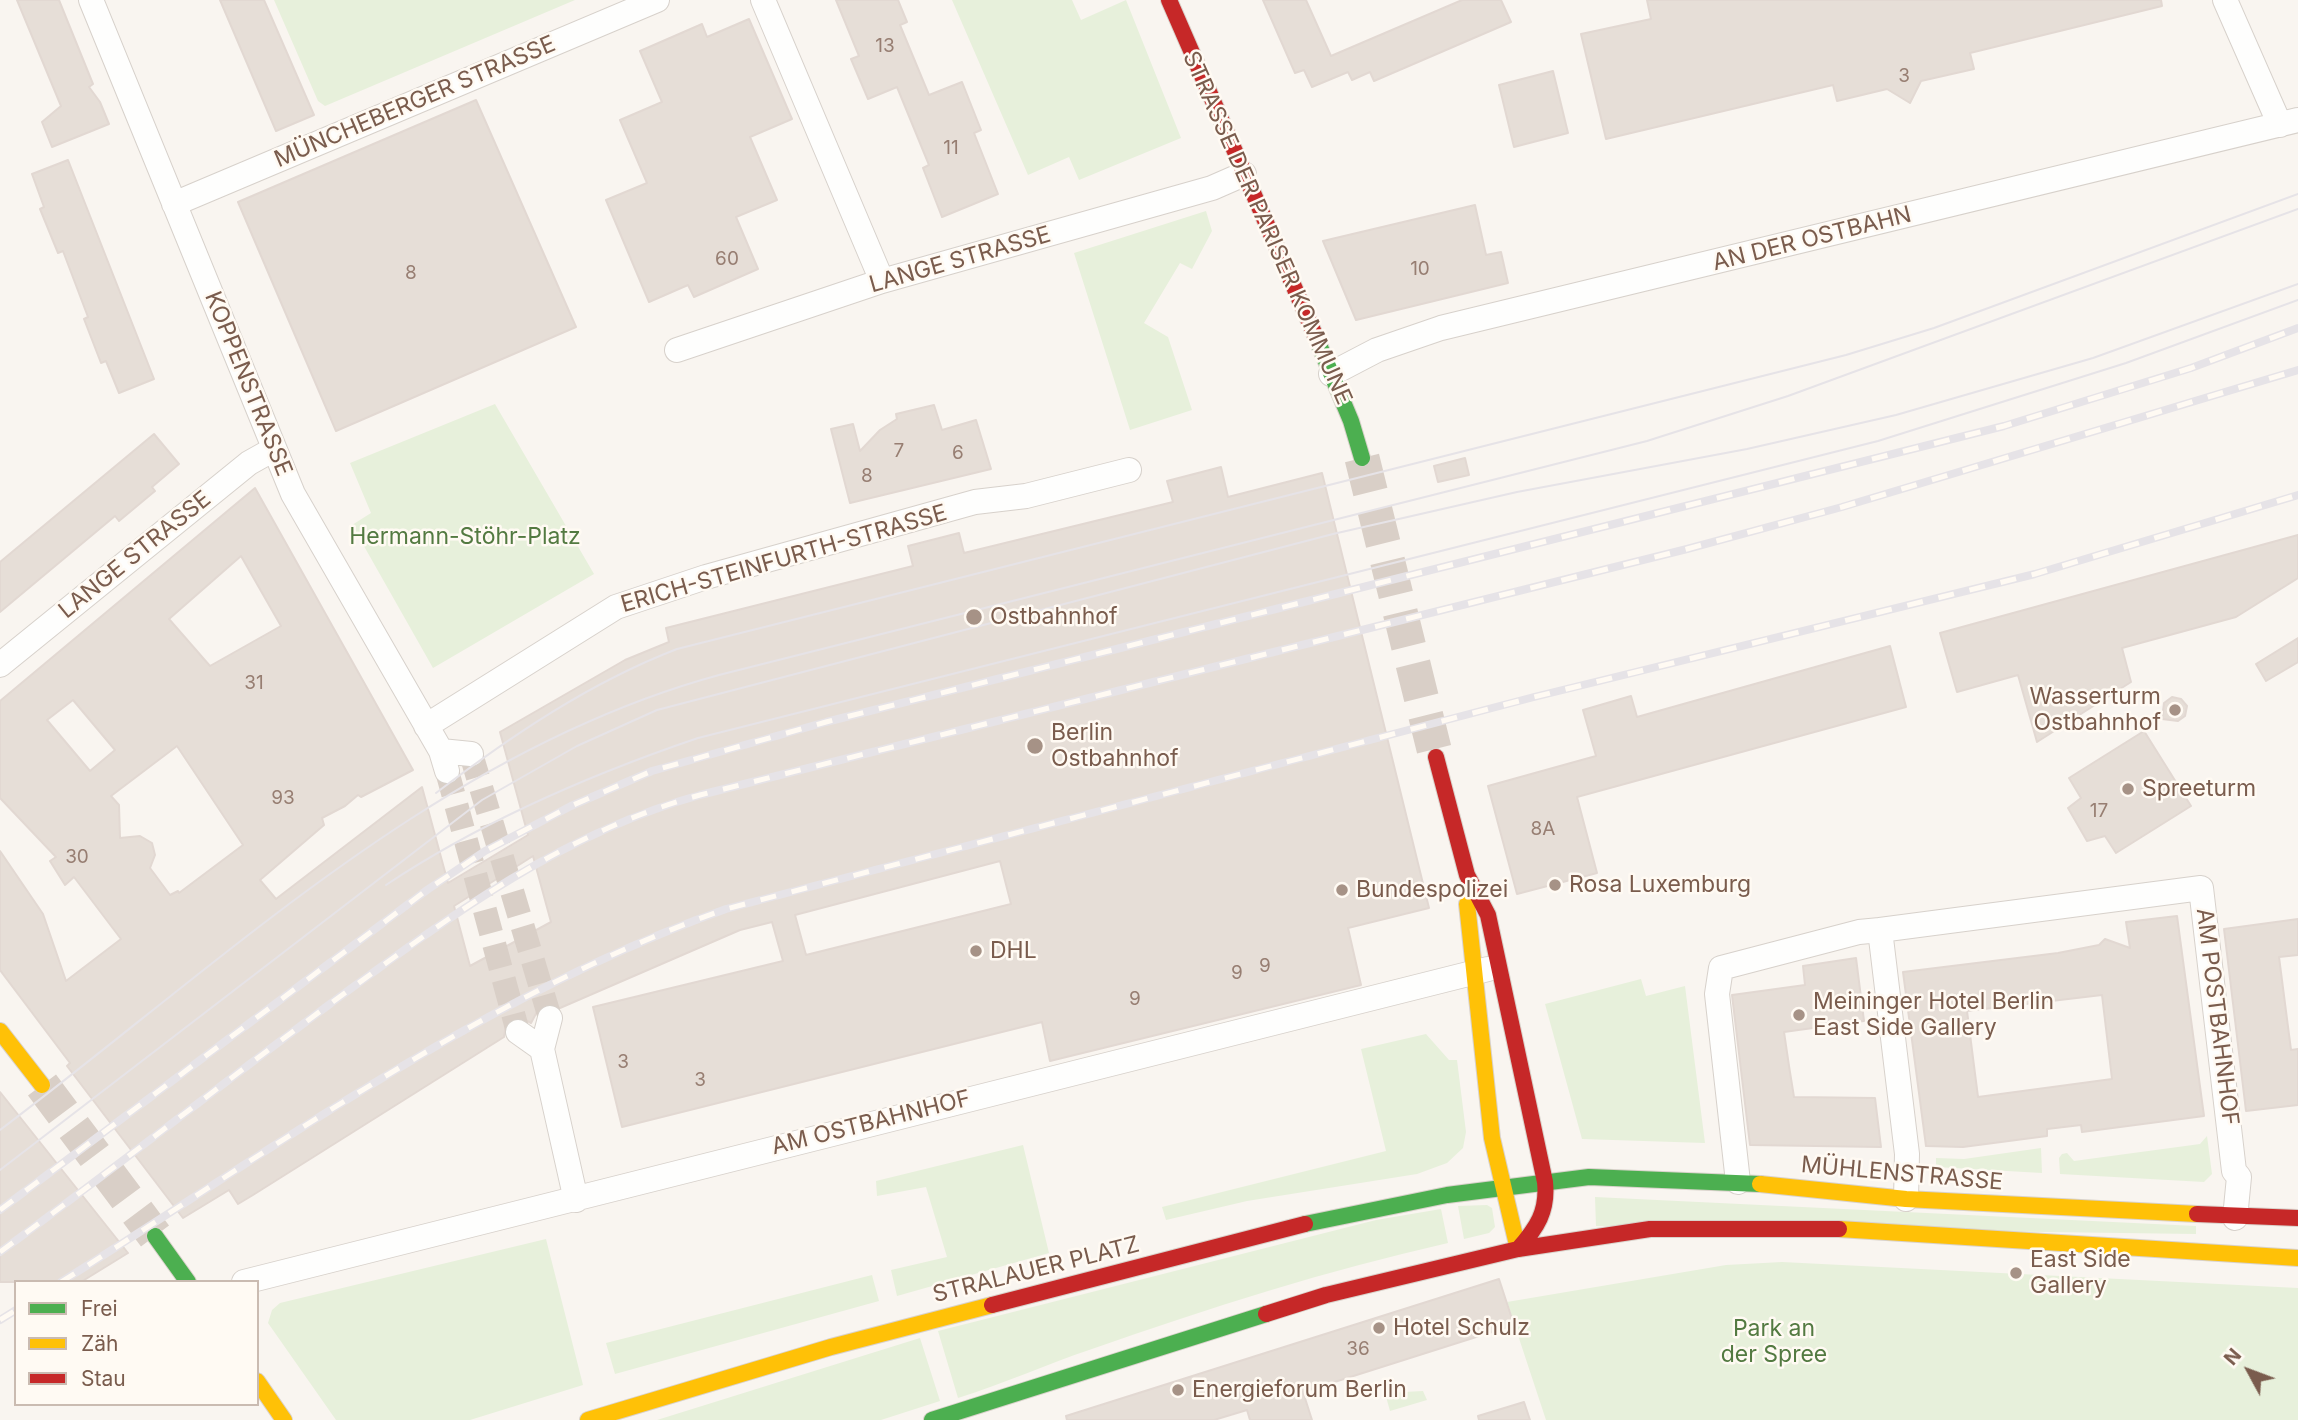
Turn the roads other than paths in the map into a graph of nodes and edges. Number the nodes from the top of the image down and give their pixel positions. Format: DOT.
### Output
graph roads {
  1 [pos="92,0"];
  2 [pos="657,0"];
  3 [pos="762,0"];
  4 [pos="1168,0"];
  5 [pos="2225,0"];
  6 [pos="2289,122"];
  7 [pos="1244,174"];
  8 [pos="174,204"];
  9 [pos="882,281"];
  10 [pos="677,350"];
  11 [pos="1331,374"];
  12 [pos="274,449"];
  13 [pos="1362,458"];
  14 [pos="1129,470"];
  15 [pos="0,665"];
  16 [pos="426,726"];
  17 [pos="471,754"];
  18 [pos="1436,757"];
  19 [pos="1468,875"];
  20 [pos="1880,930"];
  21 [pos="1499,967"];
  22 [pos="1475,973"];
  23 [pos="550,1018"];
  24 [pos="0,1031"];
  25 [pos="518,1032"];
  26 [pos="542,1049"];
  27 [pos="42,1085"];
  28 [pos="1545,1182"];
  29 [pos="1738,1182"];
  30 [pos="1502,1187"];
  31 [pos="1906,1199"];
  32 [pos="576,1200"];
  33 [pos="2298,1218"];
  34 [pos="155,1236"];
  35 [pos="2234,1236"];
  36 [pos="1518,1249"];
  37 [pos="2298,1258"];
  38 [pos="187,1280"];
  39 [pos="252,1280"];
  40 [pos="259,1384"];
  41 [pos="284,1420"];
  42 [pos="588,1420"];
  43 [pos="932,1420"];
  1 -- 8 [label="street, KOPPENSTRASSE"];
  2 -- 8 [label="street, MÜNCHEBERGER STRASSE"];
  3 -- 9 [label="street"];
  4 -- 7 [label="main road, STRASSE DER PARISER KOMMUNE"];
  5 -- 6 [label="street"];
  6 -- 11 [label="street, AN DER OSTBAHN"];
  7 -- 9 [label="street, LANGE STRASSE"];
  7 -- 11 [label="main road, STRASSE DER PARISER KOMMUNE"];
  8 -- 12 [label="street, KOPPENSTRASSE"];
  9 -- 10 [label="street, LANGE STRASSE"];
  11 -- 13 [label="main road, STRASSE DER PARISER KOMMUNE"];
  12 -- 15 [label="street, LANGE STRASSE"];
  12 -- 16 [label="street, KOPPENSTRASSE"];
  14 -- 16 [label="street, ERICH-STEINFURTH-STRASSE"];
  16 -- 17 [label="street, KOPPENSTRASSE"];
  18 -- 19 [label="main road"];
  19 -- 21 [label="main road"];
  19 -- 22 [label="main road"];
  20 -- 29 [label="street, AM POSTBAHNHOF"];
  20 -- 31 [label="street"];
  20 -- 35 [label="street, AM POSTBAHNHOF"];
  21 -- 22 [label="street, AM OSTBAHNHOF"];
  21 -- 28 [label="main road"];
  22 -- 30 [label="main road"];
  22 -- 32 [label="street, AM OSTBAHNHOF"];
  23 -- 26 [label="street"];
  24 -- 27 [label="main road"];
  25 -- 26 [label="street"];
  26 -- 32 [label="street"];
  28 -- 29 [label="main road, MÜHLENSTRASSE"];
  28 -- 30 [label="main road, MÜHLENSTRASSE"];
  28 -- 36 [label="main road"];
  29 -- 31 [label="main road, MÜHLENSTRASSE"];
  30 -- 36 [label="main road"];
  30 -- 42 [label="main road, STRALAUER PLATZ"];
  31 -- 35 [label="main road, MÜHLENSTRASSE"];
  32 -- 39 [label="street, AM OSTBAHNHOF"];
  33 -- 35 [label="main road, MÜHLENSTRASSE"];
  34 -- 38 [label="main road"];
  35 -- 36 [label="main road, MÜHLENSTRASSE"];
  35 -- 37 [label="main road, MÜHLENSTRASSE"];
  36 -- 43 [label="main road"];
  40 -- 41 [label="main road"];
}
